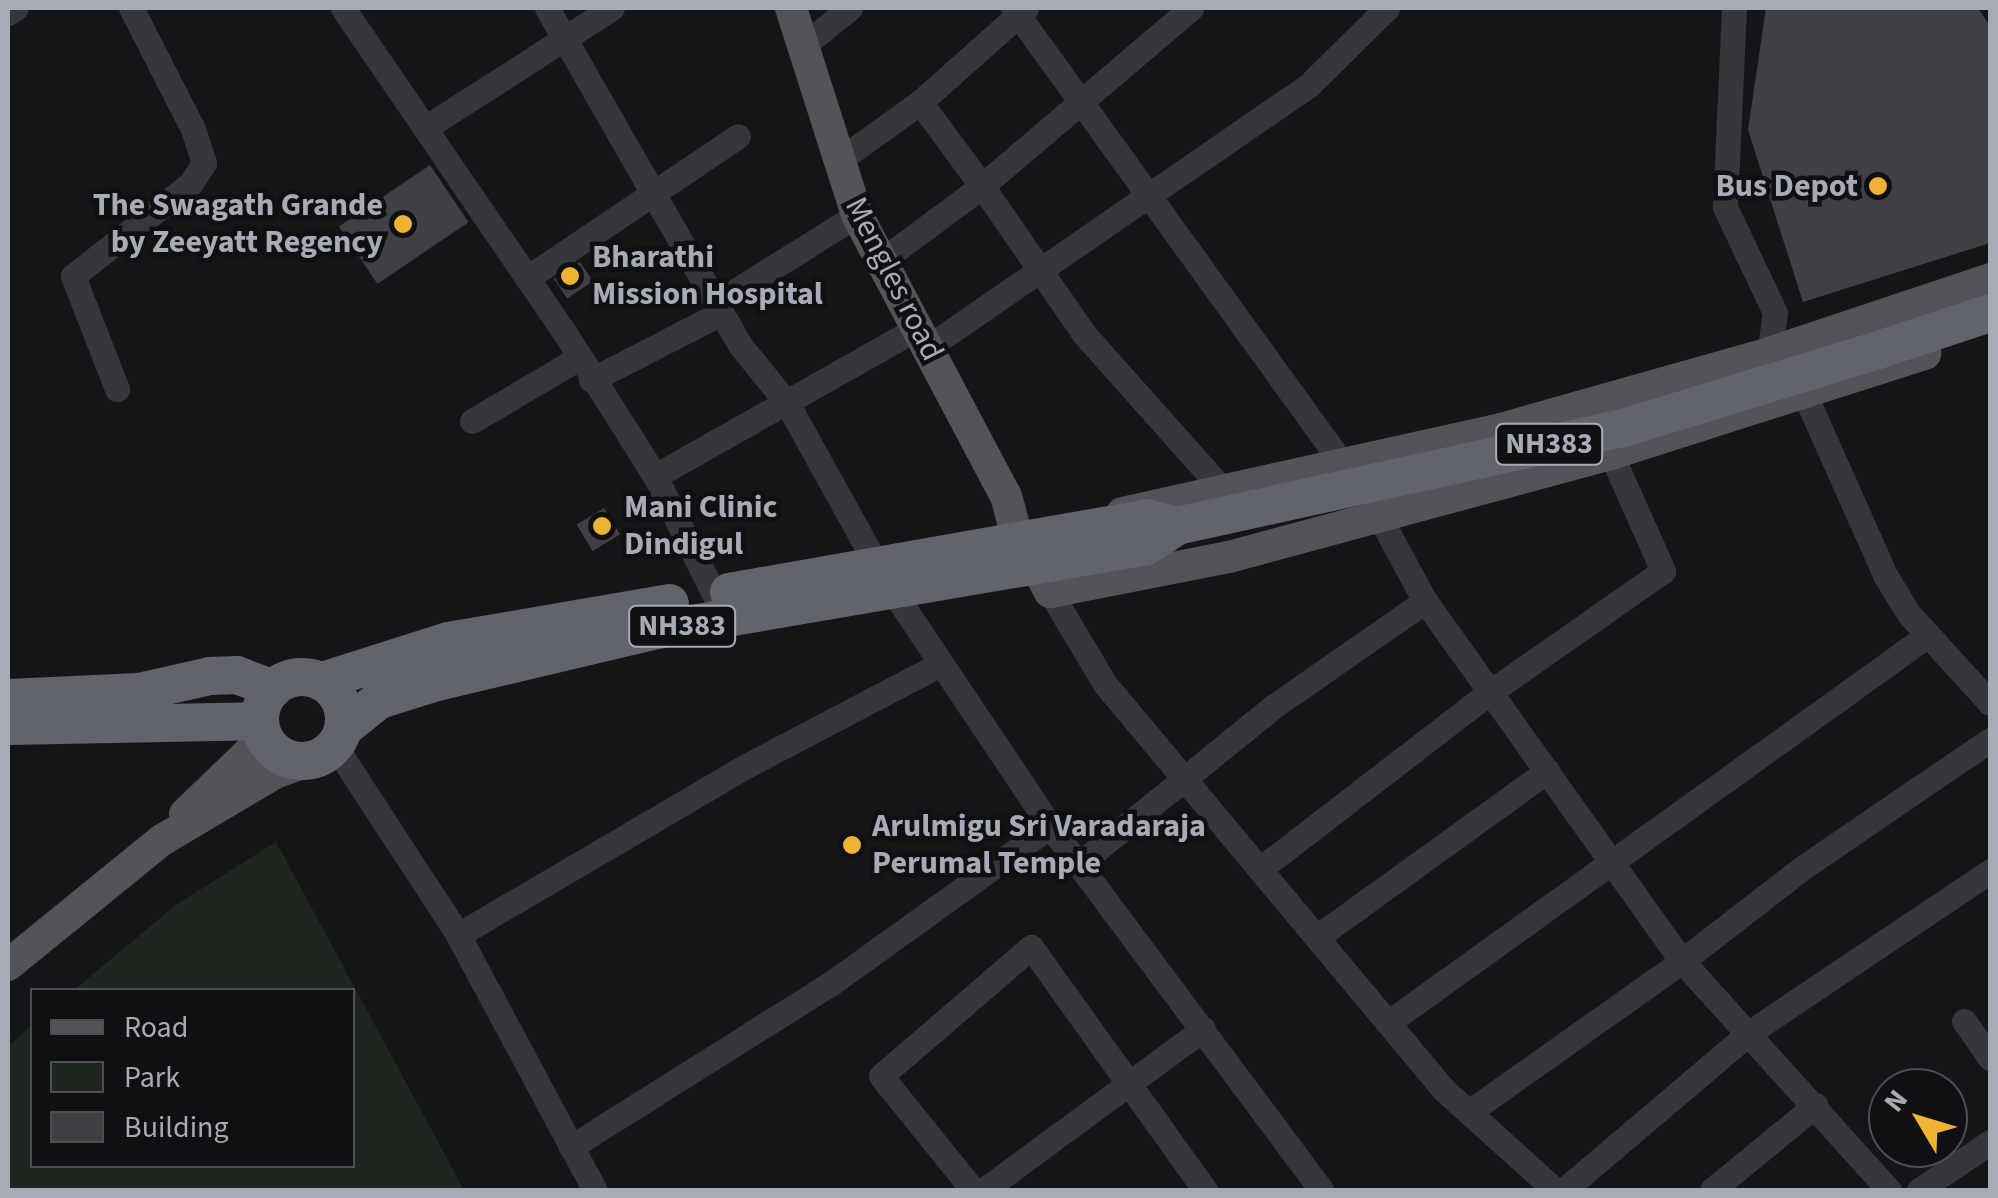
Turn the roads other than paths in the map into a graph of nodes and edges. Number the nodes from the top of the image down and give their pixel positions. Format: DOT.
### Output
graph roads {
  1 [pos="16,8"];
  2 [pos="131,8"];
  3 [pos="342,8"];
  4 [pos="547,8"];
  5 [pos="612,8"];
  6 [pos="791,8"];
  7 [pos="850,8"];
  8 [pos="1191,8"];
  9 [pos="1387,8"];
  10 [pos="1734,8"];
  11 [pos="1019,10"];
  12 [pos="8,13"];
  13 [pos="564,34"];
  14 [pos="804,45"];
  15 [pos="920,102"];
  16 [pos="1082,102"];
  17 [pos="425,128"];
  18 [pos="738,136"];
  19 [pos="838,161"];
  20 [pos="982,186"];
  21 [pos="650,190"];
  22 [pos="1150,195"];
  23 [pos="857,215"];
  24 [pos="881,261"];
  25 [pos="1038,272"];
  26 [pos="527,278"];
  27 [pos="1990,279"];
  28 [pos="1913,305"];
  29 [pos="718,308"];
  30 [pos="1990,313"];
  31 [pos="1990,331"];
  32 [pos="923,337"];
  33 [pos="1928,352"];
  34 [pos="1769,353"];
  35 [pos="585,369"];
  36 [pos="118,389"];
  37 [pos="1805,395"];
  38 [pos="788,403"];
  39 [pos="472,422"];
  40 [pos="1611,454"];
  41 [pos="1342,463"];
  42 [pos="655,476"];
  43 [pos="1219,503"];
  44 [pos="1380,518"];
  45 [pos="1028,556"];
  46 [pos="886,580"];
  47 [pos="714,594"];
  48 [pos="1425,601"];
  49 [pos="1928,635"];
  50 [pos="938,664"];
  51 [pos="322,681"];
  52 [pos="1490,692"];
  53 [pos="8,698"];
  54 [pos="1990,702"];
  55 [pos="266,716"];
  56 [pos="8,726"];
  57 [pos="1990,740"];
  58 [pos="330,745"];
  59 [pos="1547,771"];
  60 [pos="1186,781"];
  61 [pos="1050,826"];
  62 [pos="162,840"];
  63 [pos="1610,863"];
  64 [pos="1078,864"];
  65 [pos="1260,869"];
  66 [pos="1990,871"];
  67 [pos="458,935"];
  68 [pos="1317,937"];
  69 [pos="1682,960"];
  70 [pos="8,965"];
  71 [pos="1964,1021"];
  72 [pos="1389,1022"];
  73 [pos="1204,1029"];
  74 [pos="1749,1033"];
  75 [pos="1990,1058"];
  76 [pos="1128,1082"];
  77 [pos="1816,1106"];
  78 [pos="1469,1112"];
  79 [pos="1990,1142"];
  80 [pos="571,1147"];
  81 [pos="594,1190"];
  82 [pos="974,1190"];
  83 [pos="984,1190"];
  84 [pos="1205,1190"];
  85 [pos="1321,1190"];
  86 [pos="1554,1190"];
  87 [pos="1564,1190"];
  88 [pos="1712,1190"];
  89 [pos="1890,1190"];
  90 [pos="1919,1190"];
  1 -- 12 [label="street"];
  2 -- 36 [label="street"];
  3 -- 17 [label="street"];
  4 -- 13 [label="street"];
  5 -- 13 [label="street"];
  6 -- 14 [label="main road, Mengles road"];
  7 -- 14 [label="street"];
  8 -- 16 [label="street"];
  9 -- 22 [label="street"];
  10 -- 34 [label="street"];
  11 -- 15 [label="street"];
  11 -- 16 [label="street"];
  13 -- 17 [label="street"];
  13 -- 21 [label="street"];
  14 -- 19 [label="main road, Mengles road"];
  15 -- 19 [label="street"];
  15 -- 20 [label="street"];
  16 -- 20 [label="street"];
  16 -- 22 [label="street"];
  17 -- 26 [label="street"];
  18 -- 21 [label="street"];
  19 -- 23 [label="main road, Mengles road"];
  20 -- 24 [label="street"];
  20 -- 25 [label="street"];
  21 -- 26 [label="street"];
  21 -- 29 [label="street"];
  22 -- 25 [label="street"];
  22 -- 41 [label="street"];
  23 -- 24 [label="main road, Mengles road"];
  23 -- 29 [label="street"];
  24 -- 32 [label="main road, Mengles road"];
  25 -- 32 [label="street"];
  25 -- 43 [label="street"];
  26 -- 35 [label="street"];
  27 -- 28 [label="main road"];
  28 -- 33 [label="main road"];
  28 -- 34 [label="main road"];
  29 -- 35 [label="street"];
  29 -- 38 [label="street"];
  30 -- 43 [label="highway, NH383, bridge"];
  31 -- 33 [label="main road"];
  32 -- 38 [label="street"];
  32 -- 45 [label="main road, Mengles road"];
  33 -- 37 [label="main road"];
  34 -- 41 [label="main road"];
  35 -- 39 [label="street"];
  35 -- 42 [label="street"];
  37 -- 40 [label="main road"];
  37 -- 49 [label="street"];
  38 -- 42 [label="street"];
  38 -- 46 [label="street"];
  40 -- 44 [label="main road"];
  40 -- 52 [label="street"];
  41 -- 43 [label="main road"];
  42 -- 47 [label="street"];
  43 -- 45 [label="main road"];
  43 -- 45 [label="highway"];
  44 -- 45 [label="main road"];
  44 -- 48 [label="street"];
  45 -- 46 [label="highway, NH383"];
  45 -- 60 [label="street"];
  46 -- 47 [label="highway, NH383"];
  46 -- 50 [label="street"];
  46 -- 58 [label="highway, NH383"];
  47 -- 51 [label="highway, NH383"];
  48 -- 52 [label="street"];
  48 -- 60 [label="street"];
  49 -- 54 [label="street"];
  49 -- 63 [label="street"];
  50 -- 61 [label="street"];
  50 -- 67 [label="street"];
  51 -- 55 [label="highway, NH383"];
  51 -- 58 [label="highway"];
  52 -- 59 [label="street"];
  52 -- 65 [label="street"];
  53 -- 55 [label="highway, NH383"];
  55 -- 56 [label="highway, NH383"];
  55 -- 58 [label="highway, NH383"];
  55 -- 62 [label="main road"];
  57 -- 69 [label="street"];
  58 -- 62 [label="main road"];
  58 -- 67 [label="street"];
  59 -- 63 [label="street"];
  59 -- 68 [label="street"];
  60 -- 64 [label="street"];
  60 -- 65 [label="street"];
  61 -- 64 [label="street"];
  61 -- 80 [label="street"];
  62 -- 70 [label="main road"];
  63 -- 69 [label="street"];
  63 -- 72 [label="street"];
  64 -- 73 [label="street"];
  65 -- 68 [label="street"];
  66 -- 74 [label="street"];
  67 -- 80 [label="street"];
  68 -- 72 [label="street"];
  69 -- 74 [label="street"];
  69 -- 78 [label="street"];
  71 -- 75 [label="street"];
  72 -- 78 [label="street"];
  73 -- 76 [label="street"];
  73 -- 85 [label="street"];
  74 -- 77 [label="street"];
  74 -- 87 [label="street"];
  76 -- 82 [label="street"];
  76 -- 83 [label="street"];
  76 -- 84 [label="street"];
  77 -- 88 [label="street"];
  77 -- 89 [label="street"];
  78 -- 86 [label="street"];
  79 -- 90 [label="street"];
  80 -- 81 [label="street"];
}
